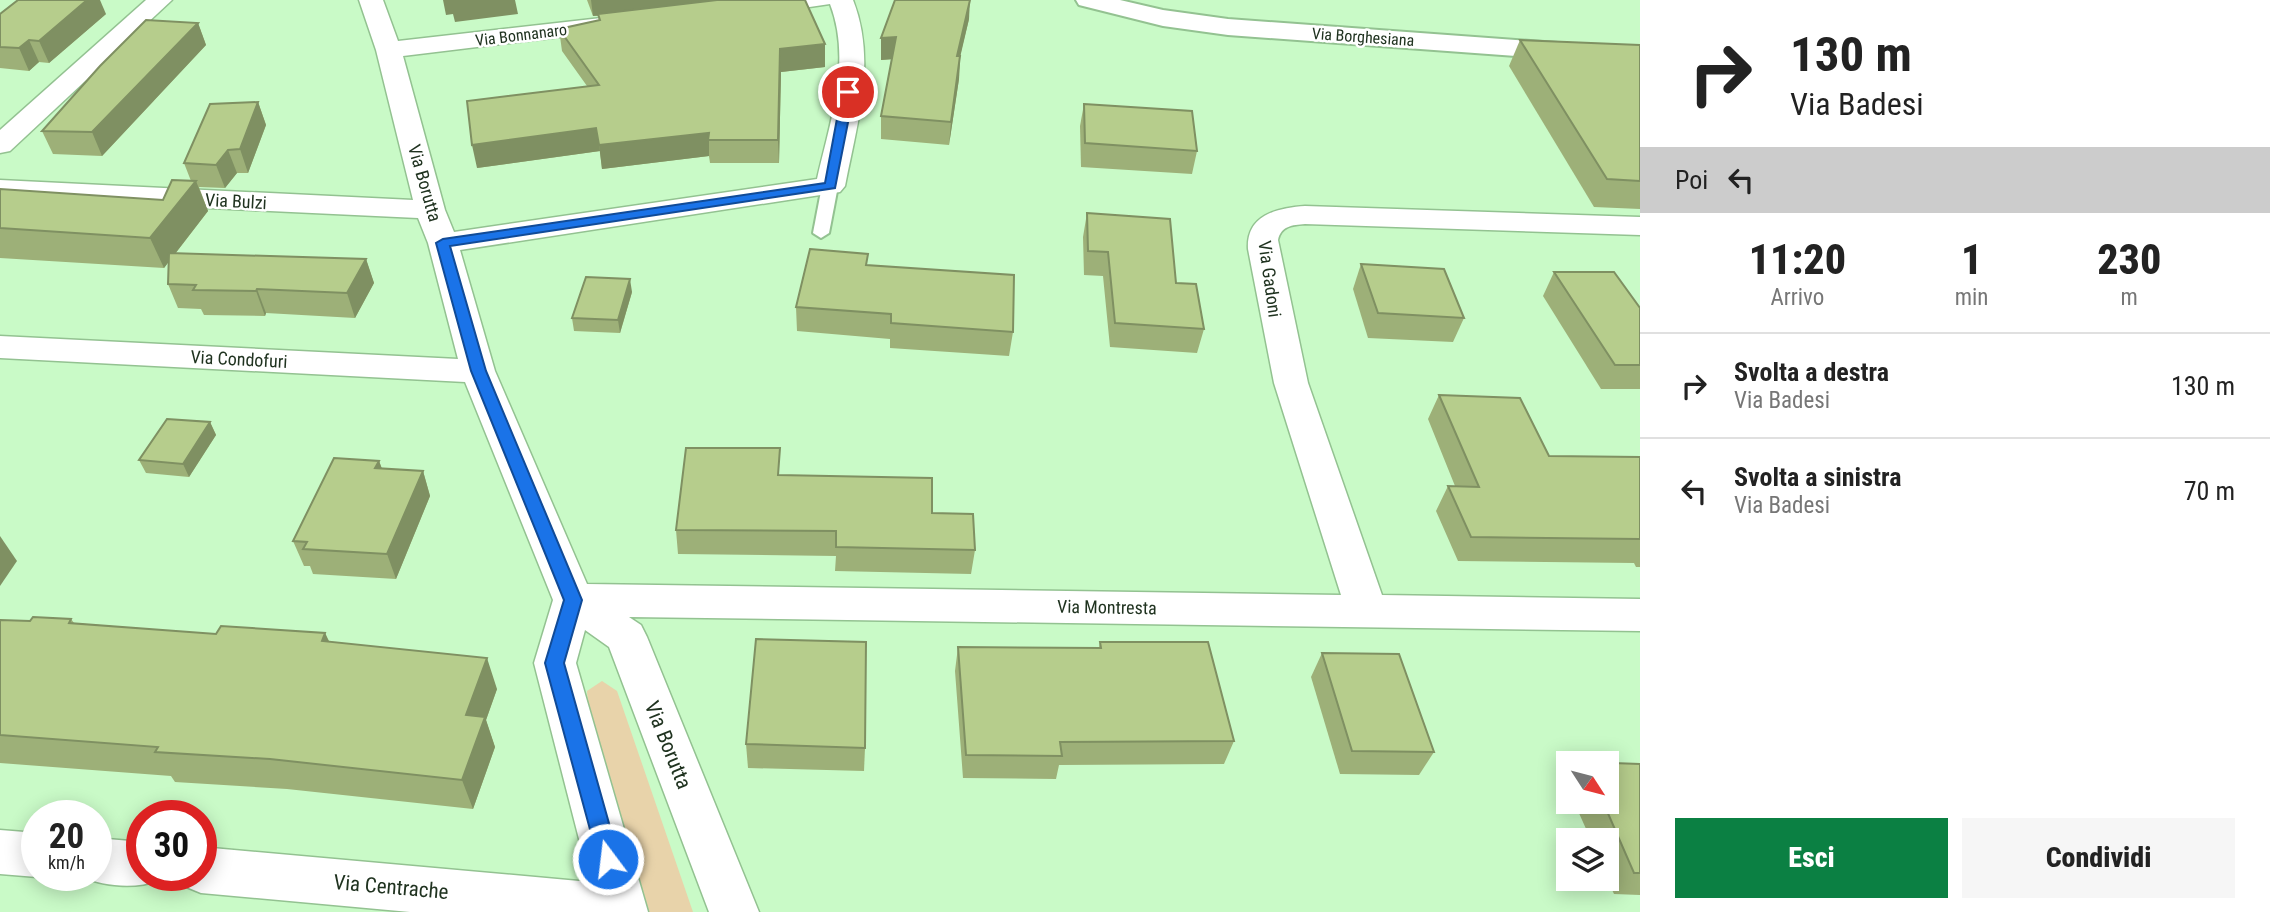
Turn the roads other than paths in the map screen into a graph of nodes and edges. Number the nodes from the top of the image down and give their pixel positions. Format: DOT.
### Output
graph roads {
  1 [pos="160,0"];
  2 [pos="371,0"];
  3 [pos="821,0"];
  4 [pos="841,0"];
  5 [pos="1087,0"];
  6 [pos="738,10"];
  7 [pos="637,21"];
  8 [pos="388,50"];
  9 [pos="1640,57"];
  10 [pos="0,145"];
  11 [pos="830,186"];
  12 [pos="0,189"];
  13 [pos="1640,226"];
  14 [pos="437,227"];
  15 [pos="821,233"];
  16 [pos="0,347"];
  17 [pos="478,371"];
  18 [pos="573,600"];
  19 [pos="1367,610"];
  20 [pos="1640,615"];
  21 [pos="0,852"];
  22 [pos="21,854"];
  23 [pos="217,872"];
  24 [pos="622,910"];
  25 [pos="734,912"];
  1 -- 10 [label="street"];
  2 -- 8 [label="street, Via Borutta"];
  3 -- 6 [label="street"];
  4 -- 11 [label="street"];
  5 -- 9 [label="street, Via Borghesiana"];
  7 -- 8 [label="street, Via Bonnanaro"];
  8 -- 14 [label="street, Via Borutta"];
  11 -- 14 [label="street, Via Bulzi"];
  11 -- 15 [label="lane"];
  12 -- 14 [label="street, Via Bulzi"];
  13 -- 19 [label="street, Via Gadoni"];
  14 -- 17 [label="street, Via Borutta"];
  16 -- 17 [label="street, Via Condofuri"];
  17 -- 18 [label="street, Via Borutta"];
  18 -- 19 [label="street, Via Montresta"];
  18 -- 24 [label="street"];
  18 -- 25 [label="street, Via Borutta"];
  19 -- 20 [label="street, Via Montresta"];
  21 -- 22 [label="street"];
  23 -- 24 [label="street, Via Centrache"];
}
